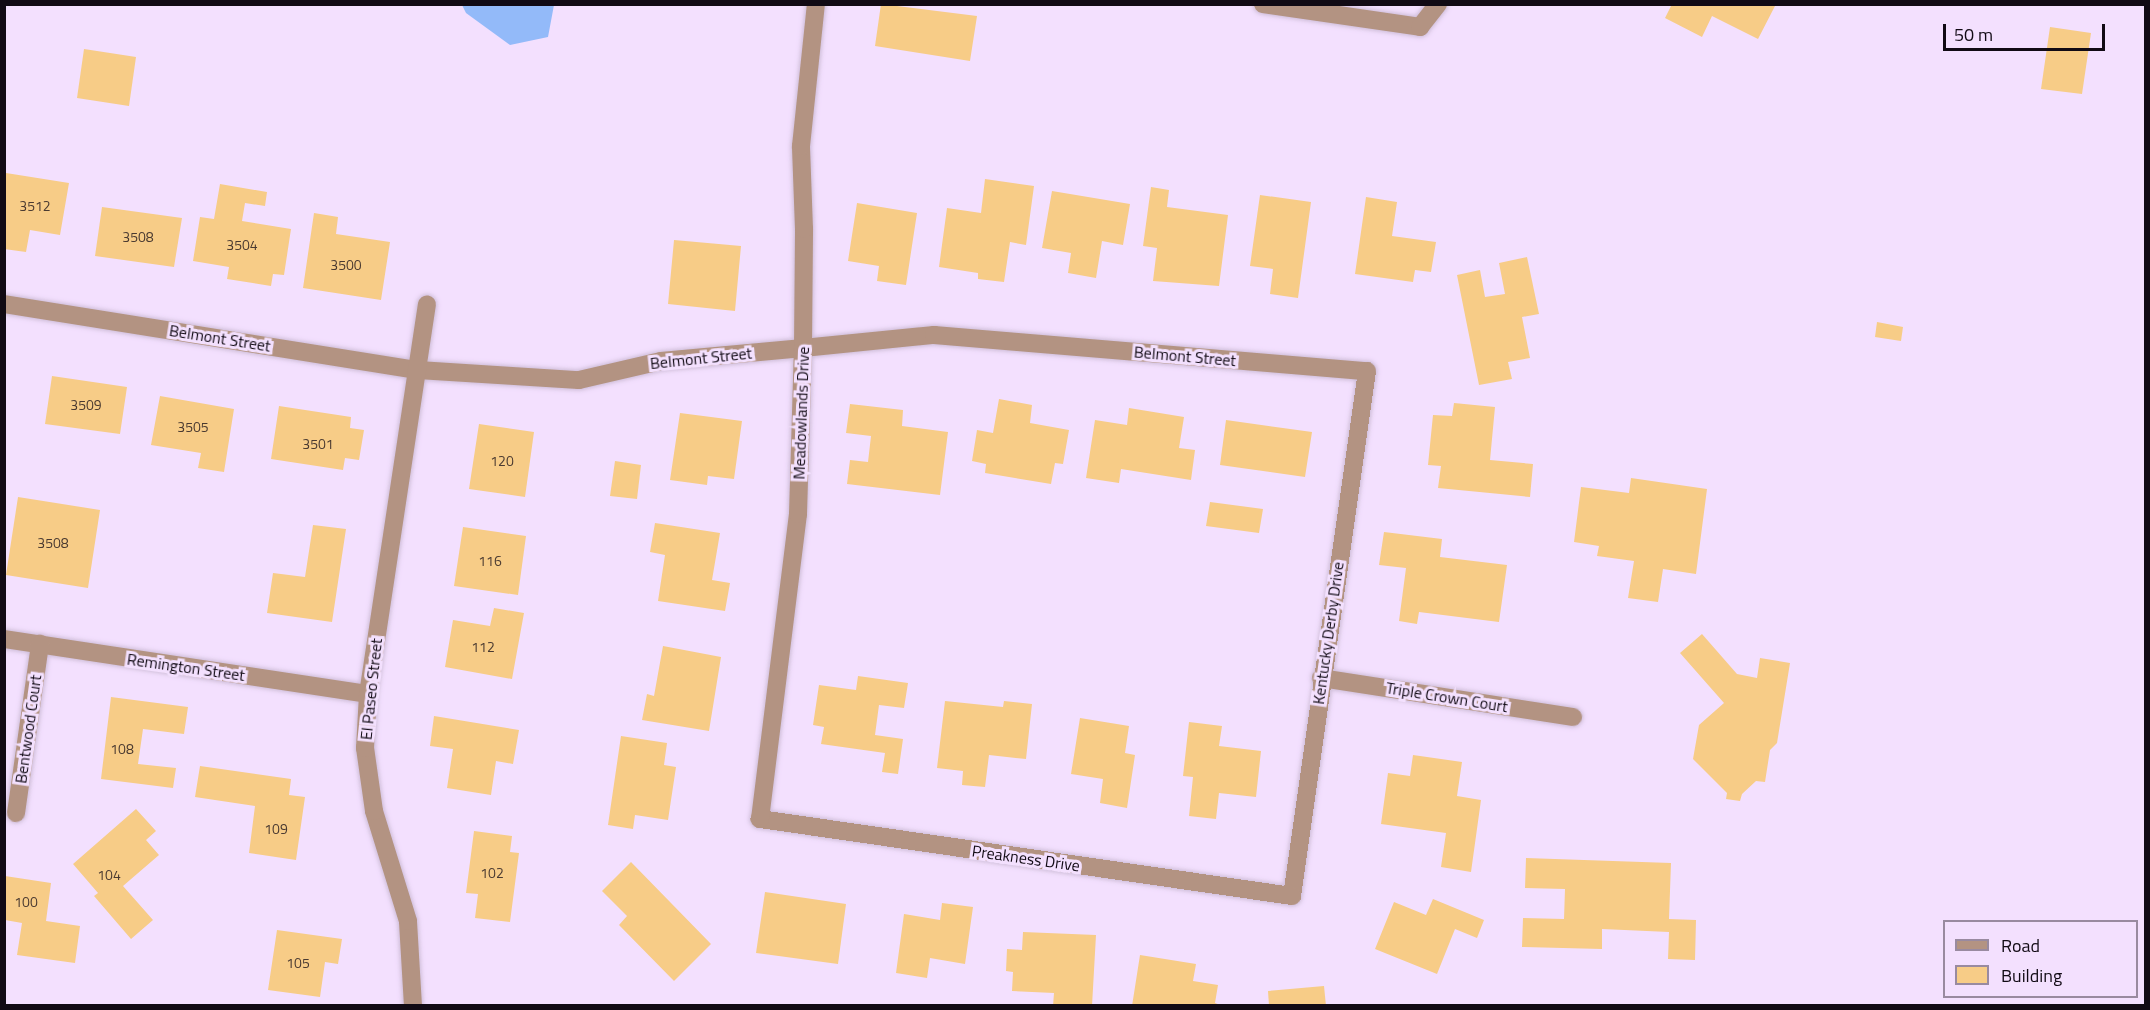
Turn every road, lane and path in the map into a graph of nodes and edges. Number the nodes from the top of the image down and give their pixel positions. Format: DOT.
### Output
graph roads {
  1 [pos="816,4"];
  2 [pos="1263,4"];
  3 [pos="1438,4"];
  4 [pos="4,304"];
  5 [pos="427,304"];
  6 [pos="803,348"];
  7 [pos="418,370"];
  8 [pos="1367,371"];
  9 [pos="4,639"];
  10 [pos="40,645"];
  11 [pos="1321,678"];
  12 [pos="368,694"];
  13 [pos="1574,717"];
  14 [pos="16,813"];
  15 [pos="760,819"];
  16 [pos="1292,896"];
  17 [pos="413,1005"];
  1 -- 6 [label="street, Meadowlands Drive"];
  2 -- 3 [label="street"];
  4 -- 7 [label="street, Belmont Street"];
  5 -- 7 [label="street, El Paseo Street"];
  6 -- 7 [label="street, Belmont Street"];
  6 -- 8 [label="street, Belmont Street"];
  6 -- 15 [label="street, Meadowlands Drive"];
  7 -- 12 [label="street, El Paseo Street"];
  8 -- 11 [label="street, Kentucky Derby Drive"];
  9 -- 10 [label="street, Remington Street"];
  10 -- 12 [label="street, Remington Street"];
  10 -- 14 [label="street, Bentwood Court"];
  11 -- 13 [label="street, Triple Crown Court"];
  11 -- 16 [label="street, Kentucky Derby Drive"];
  12 -- 17 [label="street, El Paseo Street"];
  15 -- 16 [label="street, Preakness Drive"];
}
